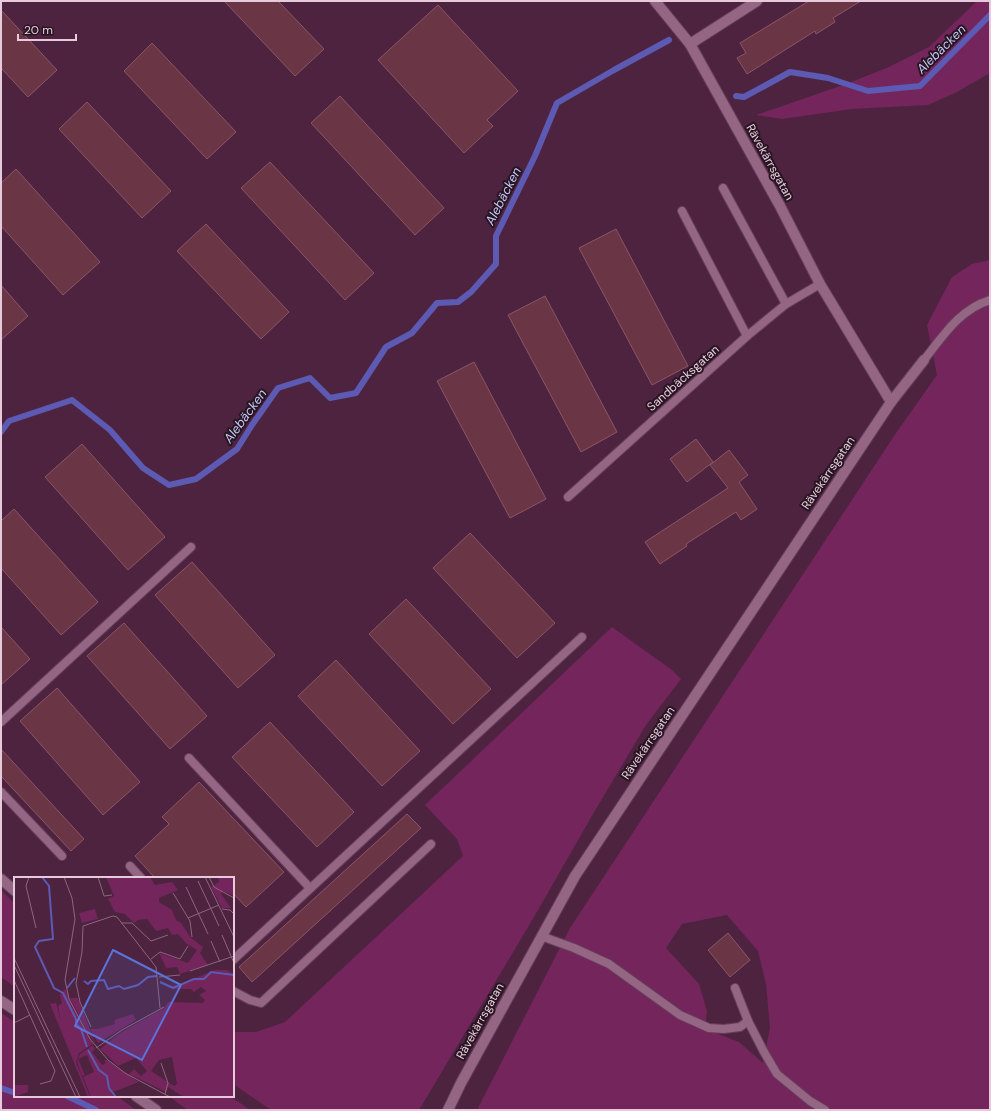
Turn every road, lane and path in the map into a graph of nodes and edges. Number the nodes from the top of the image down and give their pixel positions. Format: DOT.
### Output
graph roads {
  1 [pos="655,1"];
  2 [pos="757,1"];
  3 [pos="690,44"];
  4 [pos="724,188"];
  5 [pos="682,211"];
  6 [pos="820,284"];
  7 [pos="990,300"];
  8 [pos="786,304"];
  9 [pos="747,336"];
  10 [pos="924,360"];
  11 [pos="891,402"];
  12 [pos="568,497"];
  13 [pos="190,547"];
  14 [pos="582,638"];
  15 [pos="1,722"];
  16 [pos="189,758"];
  17 [pos="1,792"];
  18 [pos="431,844"];
  19 [pos="62,856"];
  20 [pos="130,866"];
  21 [pos="140,877"];
  22 [pos="1,879"];
  23 [pos="310,888"];
  24 [pos="14,890"];
  25 [pos="541,936"];
  26 [pos="234,959"];
  27 [pos="735,988"];
  28 [pos="234,992"];
  29 [pos="1,1001"];
  30 [pos="14,1009"];
  31 [pos="748,1021"];
  32 [pos="137,1097"];
  33 [pos="156,1110"];
  34 [pos="448,1110"];
  35 [pos="825,1110"];
  1 -- 3 [label="street, Rävekärrsgatan"];
  2 -- 3 [label="street"];
  3 -- 6 [label="street, Rävekärrsgatan"];
  4 -- 8 [label="lane"];
  5 -- 9 [label="lane"];
  6 -- 8 [label="lane, Sandbäcksgatan"];
  6 -- 11 [label="street, Rävekärrsgatan"];
  7 -- 10 [label="lane"];
  8 -- 9 [label="lane, Sandbäcksgatan"];
  9 -- 12 [label="lane, Sandbäcksgatan"];
  10 -- 11 [label="street, Rävekärrsgatan"];
  11 -- 25 [label="street, Rävekärrsgatan"];
  13 -- 15 [label="lane"];
  14 -- 23 [label="lane"];
  16 -- 23 [label="lane"];
  17 -- 19 [label="lane"];
  18 -- 28 [label="lane"];
  20 -- 21 [label="lane"];
  22 -- 24 [label="street"];
  23 -- 26 [label="lane"];
  25 -- 31 [label="lane"];
  25 -- 34 [label="street, Rävekärrsgatan"];
  27 -- 31 [label="lane"];
  29 -- 30 [label="street"];
  31 -- 35 [label="lane"];
  32 -- 33 [label="street"];
}
